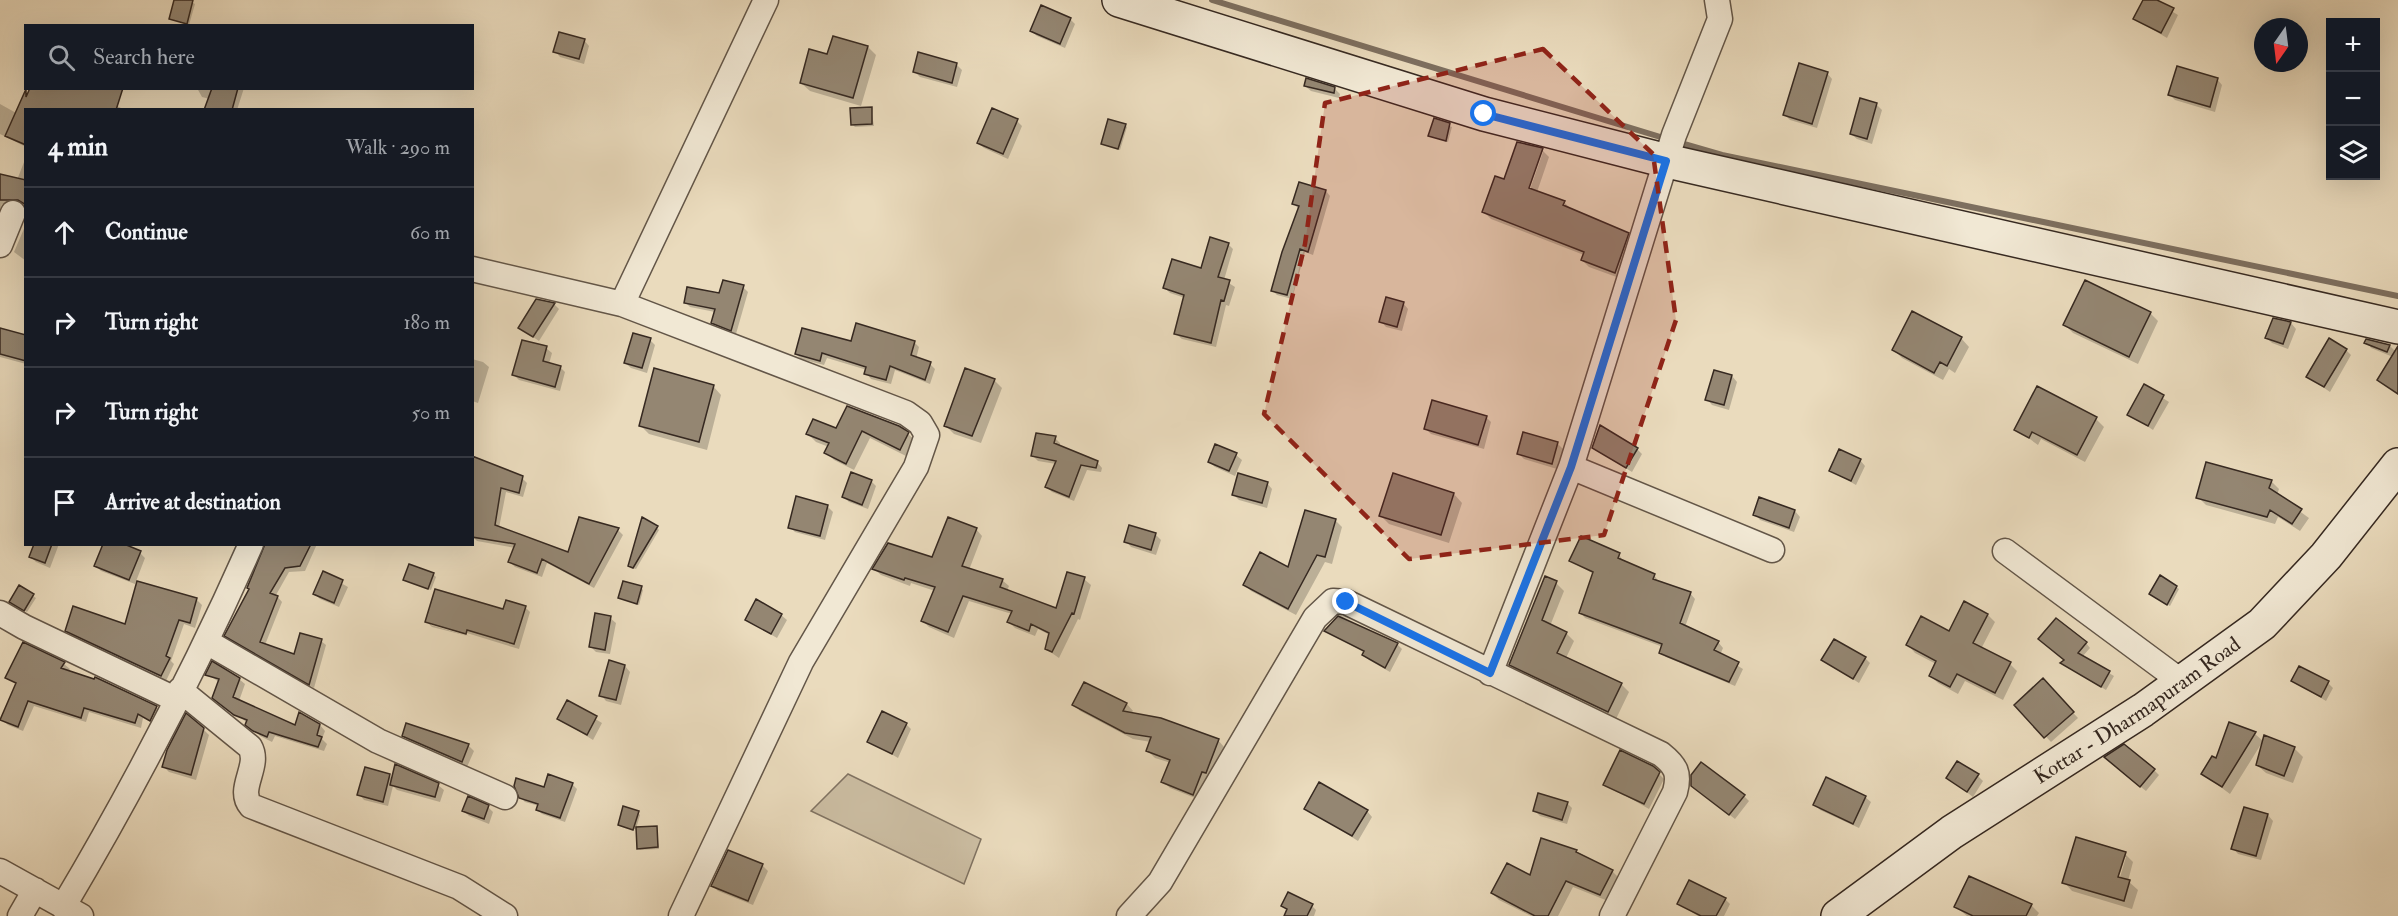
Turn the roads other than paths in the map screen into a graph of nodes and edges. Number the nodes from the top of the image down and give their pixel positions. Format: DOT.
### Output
graph roads {
  1 [pos="766,0"];
  2 [pos="1119,0"];
  3 [pos="1717,0"];
  4 [pos="1670,149"];
  5 [pos="13,213"];
  6 [pos="0,246"];
  7 [pos="474,269"];
  8 [pos="622,304"];
  9 [pos="2398,327"];
  10 [pos="2398,465"];
  11 [pos="1571,467"];
  12 [pos="250,546"];
  13 [pos="1772,550"];
  14 [pos="2005,551"];
  15 [pos="0,613"];
  16 [pos="207,642"];
  17 [pos="1490,673"];
  18 [pos="2182,682"];
  19 [pos="178,694"];
  20 [pos="505,797"];
  21 [pos="0,872"];
  22 [pos="35,890"];
  23 [pos="72,912"];
  24 [pos="20,916"];
  25 [pos="505,916"];
  26 [pos="681,916"];
  27 [pos="1129,916"];
  28 [pos="1612,916"];
  29 [pos="1838,916"];
  1 -- 8 [label="street"];
  2 -- 4 [label="street"];
  3 -- 4 [label="street"];
  4 -- 9 [label="street"];
  4 -- 11 [label="street"];
  5 -- 6 [label="street"];
  7 -- 8 [label="street"];
  8 -- 26 [label="street"];
  10 -- 18 [label="street, Kottar - Dharmapuram Road"];
  11 -- 13 [label="street"];
  11 -- 17 [label="street"];
  12 -- 16 [label="street"];
  14 -- 18 [label="street"];
  15 -- 19 [label="street"];
  16 -- 19 [label="street"];
  16 -- 20 [label="street"];
  17 -- 27 [label="street"];
  17 -- 28 [label="street"];
  18 -- 29 [label="street, Kottar - Dharmapuram Road"];
  19 -- 23 [label="street"];
  19 -- 25 [label="street"];
  21 -- 22 [label="street"];
  22 -- 23 [label="street"];
  22 -- 24 [label="street"];
}
